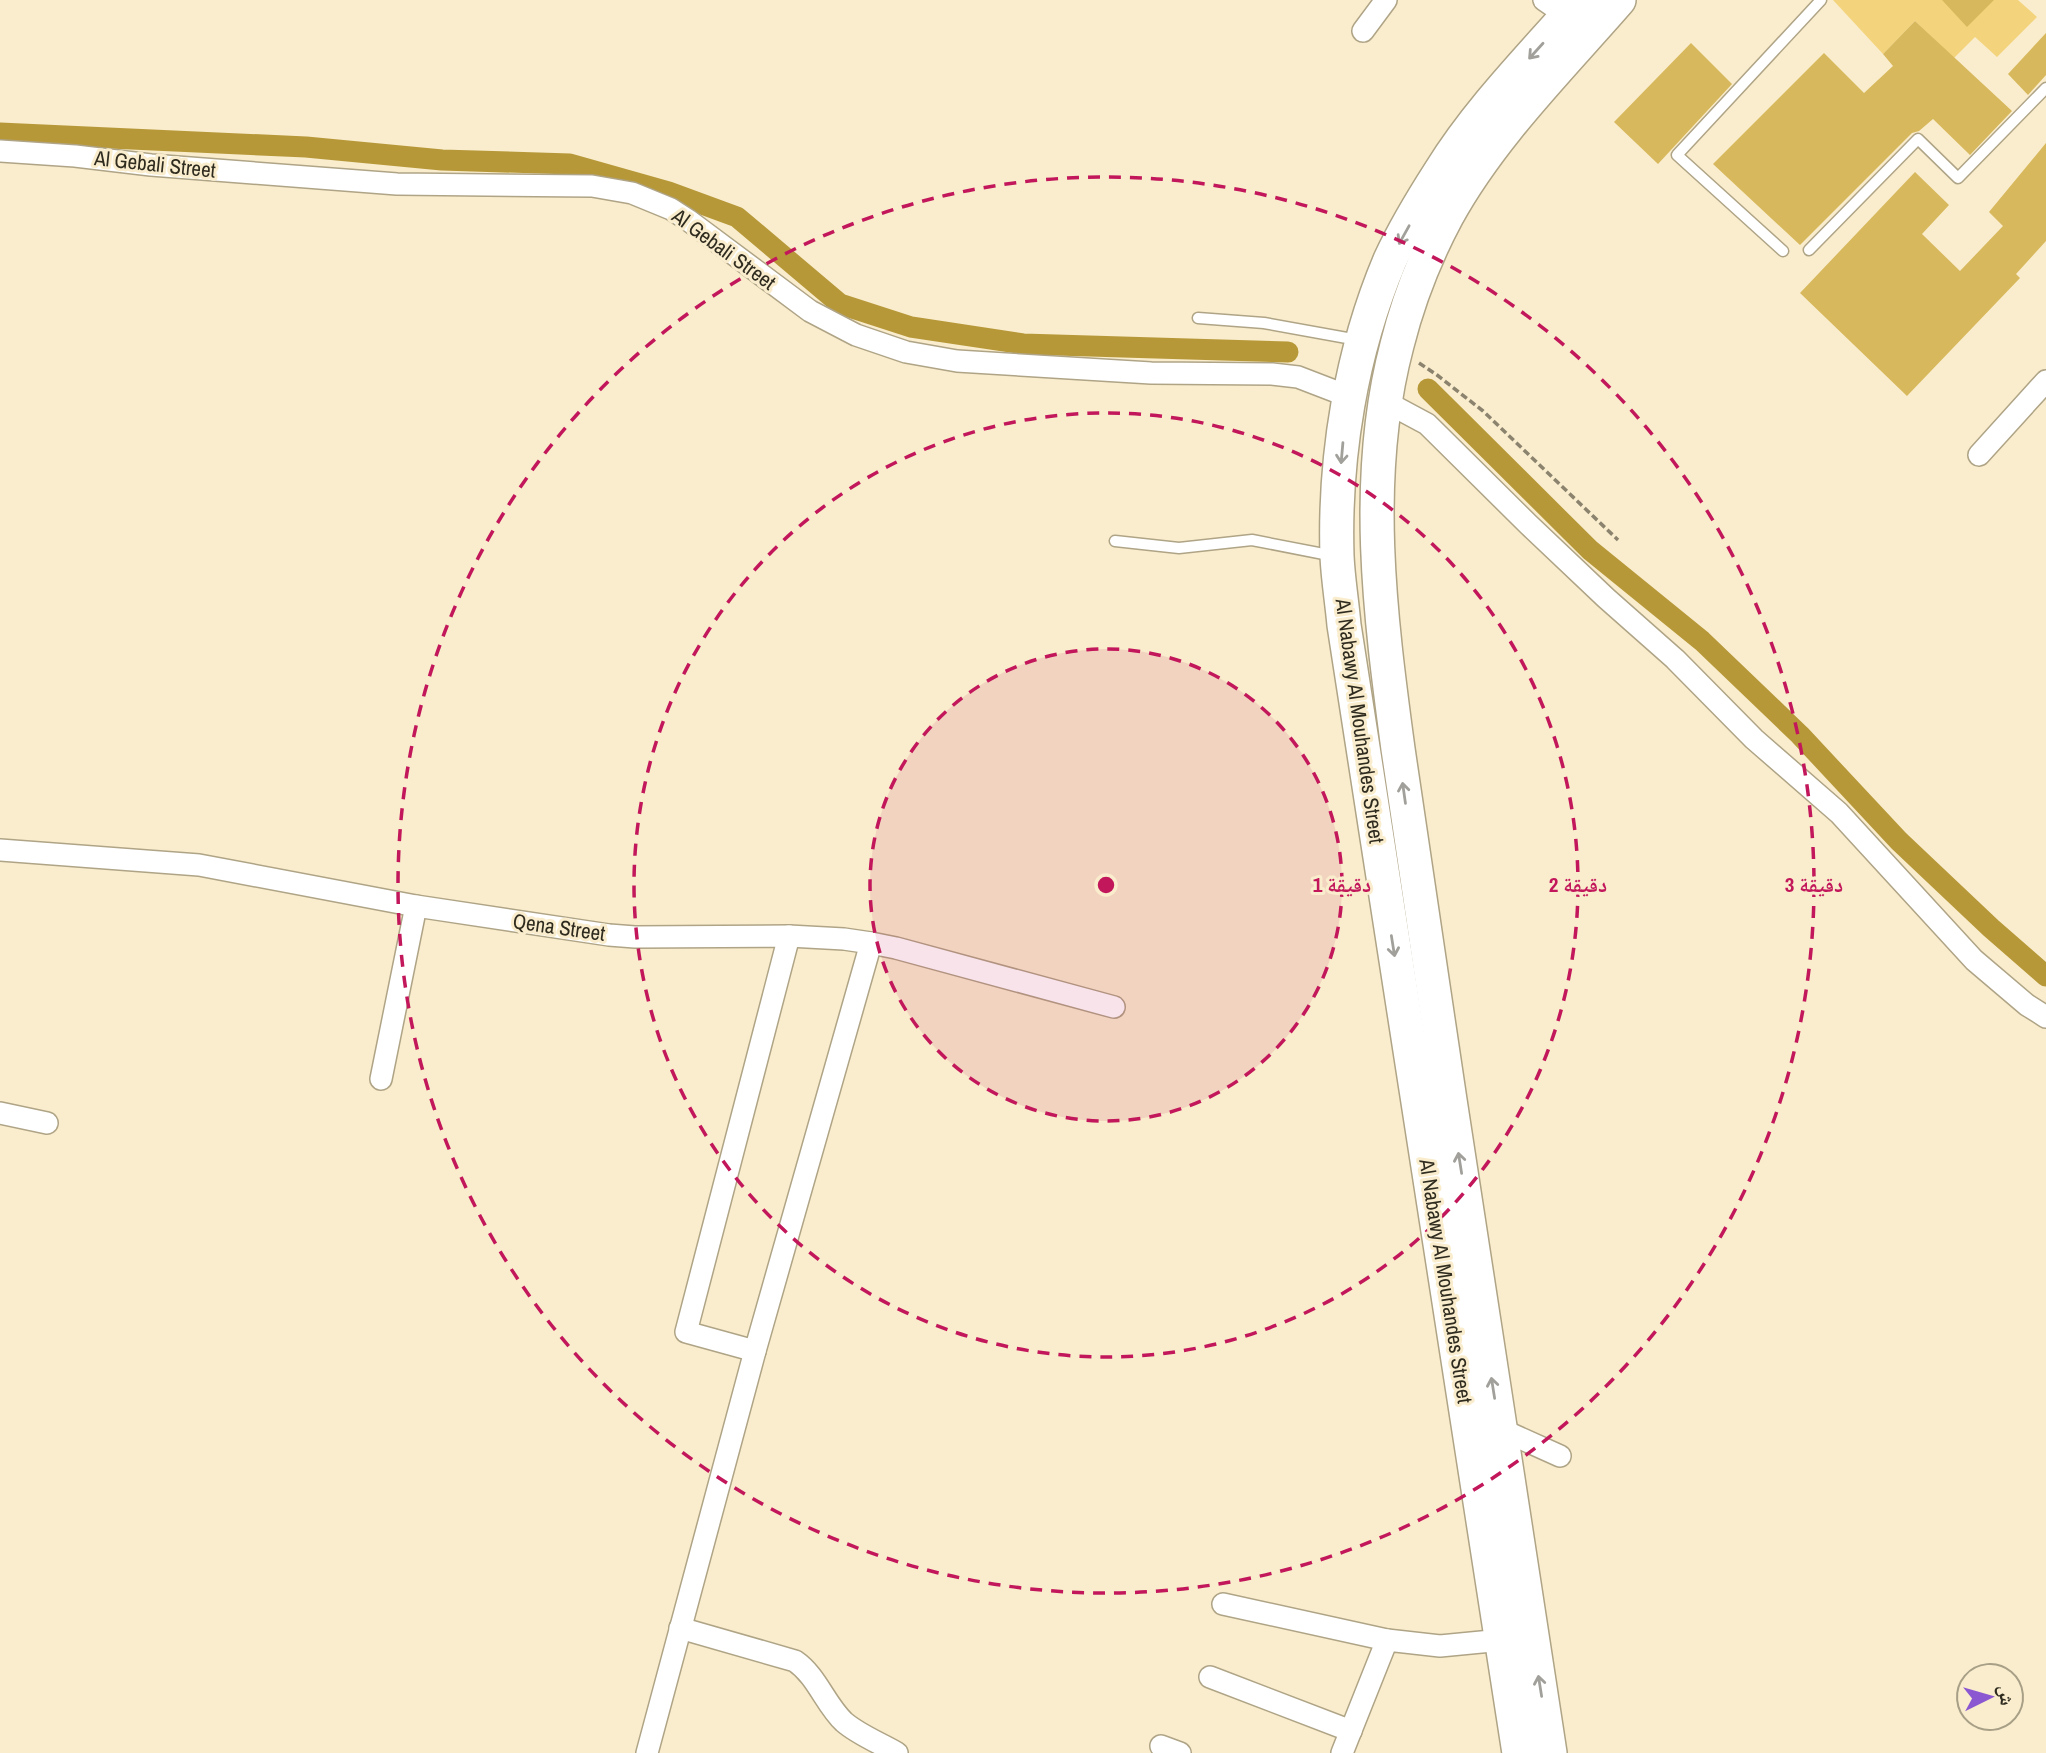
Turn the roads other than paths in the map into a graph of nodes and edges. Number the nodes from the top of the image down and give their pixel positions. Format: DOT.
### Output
graph roads {
  1 [pos="1386,0"];
  2 [pos="1619,0"];
  3 [pos="1821,0"];
  4 [pos="1564,5"];
  5 [pos="1363,31"];
  6 [pos="2046,88"];
  7 [pos="0,151"];
  8 [pos="1809,250"];
  9 [pos="1783,251"];
  10 [pos="1198,318"];
  11 [pos="1363,341"];
  12 [pos="2046,381"];
  13 [pos="1350,397"];
  14 [pos="1386,402"];
  15 [pos="1979,456"];
  16 [pos="1115,541"];
  17 [pos="1337,557"];
  18 [pos="1410,833"];
  19 [pos="1377,839"];
  20 [pos="0,850"];
  21 [pos="1418,888"];
  22 [pos="1385,893"];
  23 [pos="416,906"];
  24 [pos="789,936"];
  25 [pos="871,943"];
  26 [pos="1114,1007"];
  27 [pos="2046,1017"];
  28 [pos="381,1079"];
  29 [pos="0,1113"];
  30 [pos="47,1123"];
  31 [pos="755,1351"];
  32 [pos="1500,1429"];
  33 [pos="1560,1456"];
  34 [pos="1223,1604"];
  35 [pos="680,1628"];
  36 [pos="1387,1640"];
  37 [pos="1502,1640"];
  38 [pos="1210,1677"];
  39 [pos="1351,1731"];
  40 [pos="647,1753"];
  41 [pos="897,1753"];
  42 [pos="1342,1753"];
  43 [pos="1519,1753"];
  44 [pos="1550,1753"];
  1 -- 5 [label="street"];
  2 -- 14 [label="main road, Al Nabawy Al Mouhandes Street"];
  3 -- 9 [label="lane"];
  4 -- 11 [label="main road, Al Nabawy Al Mouhandes Street, one-way"];
  6 -- 8 [label="lane"];
  7 -- 13 [label="street, Al Gebali Street"];
  10 -- 11 [label="lane"];
  11 -- 13 [label="main road, Al Nabawy Al Mouhandes Street"];
  12 -- 15 [label="street"];
  13 -- 17 [label="main road, Al Nabawy Al Mouhandes Street, one-way"];
  18 -- 14 [label="main road, Al Nabawy Al Mouhandes Street, one-way"];
  14 -- 27 [label="street"];
  16 -- 17 [label="lane"];
  17 -- 19 [label="main road, Al Nabawy Al Mouhandes Street"];
  18 -- 19 [label="main road"];
  18 -- 21 [label="main road, Al Nabawy Al Mouhandes Street"];
  19 -- 22 [label="main road, Al Nabawy Al Mouhandes Street"];
  20 -- 23 [label="street, Qena Street"];
  21 -- 22 [label="main road"];
  32 -- 21 [label="main road, Al Nabawy Al Mouhandes Street, one-way"];
  22 -- 37 [label="main road, Al Nabawy Al Mouhandes Street, one-way"];
  23 -- 24 [label="street, Qena Street"];
  23 -- 28 [label="street"];
  24 -- 25 [label="street, Qena Street"];
  24 -- 31 [label="street"];
  25 -- 26 [label="street, Qena Street"];
  25 -- 31 [label="street"];
  29 -- 30 [label="street"];
  31 -- 35 [label="street"];
  32 -- 33 [label="street"];
  44 -- 32 [label="main road, Al Nabawy Al Mouhandes Street, one-way"];
  34 -- 36 [label="street"];
  35 -- 40 [label="street"];
  35 -- 41 [label="street"];
  36 -- 37 [label="street"];
  36 -- 39 [label="street"];
  37 -- 43 [label="main road, Al Nabawy Al Mouhandes Street"];
  38 -- 39 [label="street"];
  39 -- 42 [label="street"];
}
